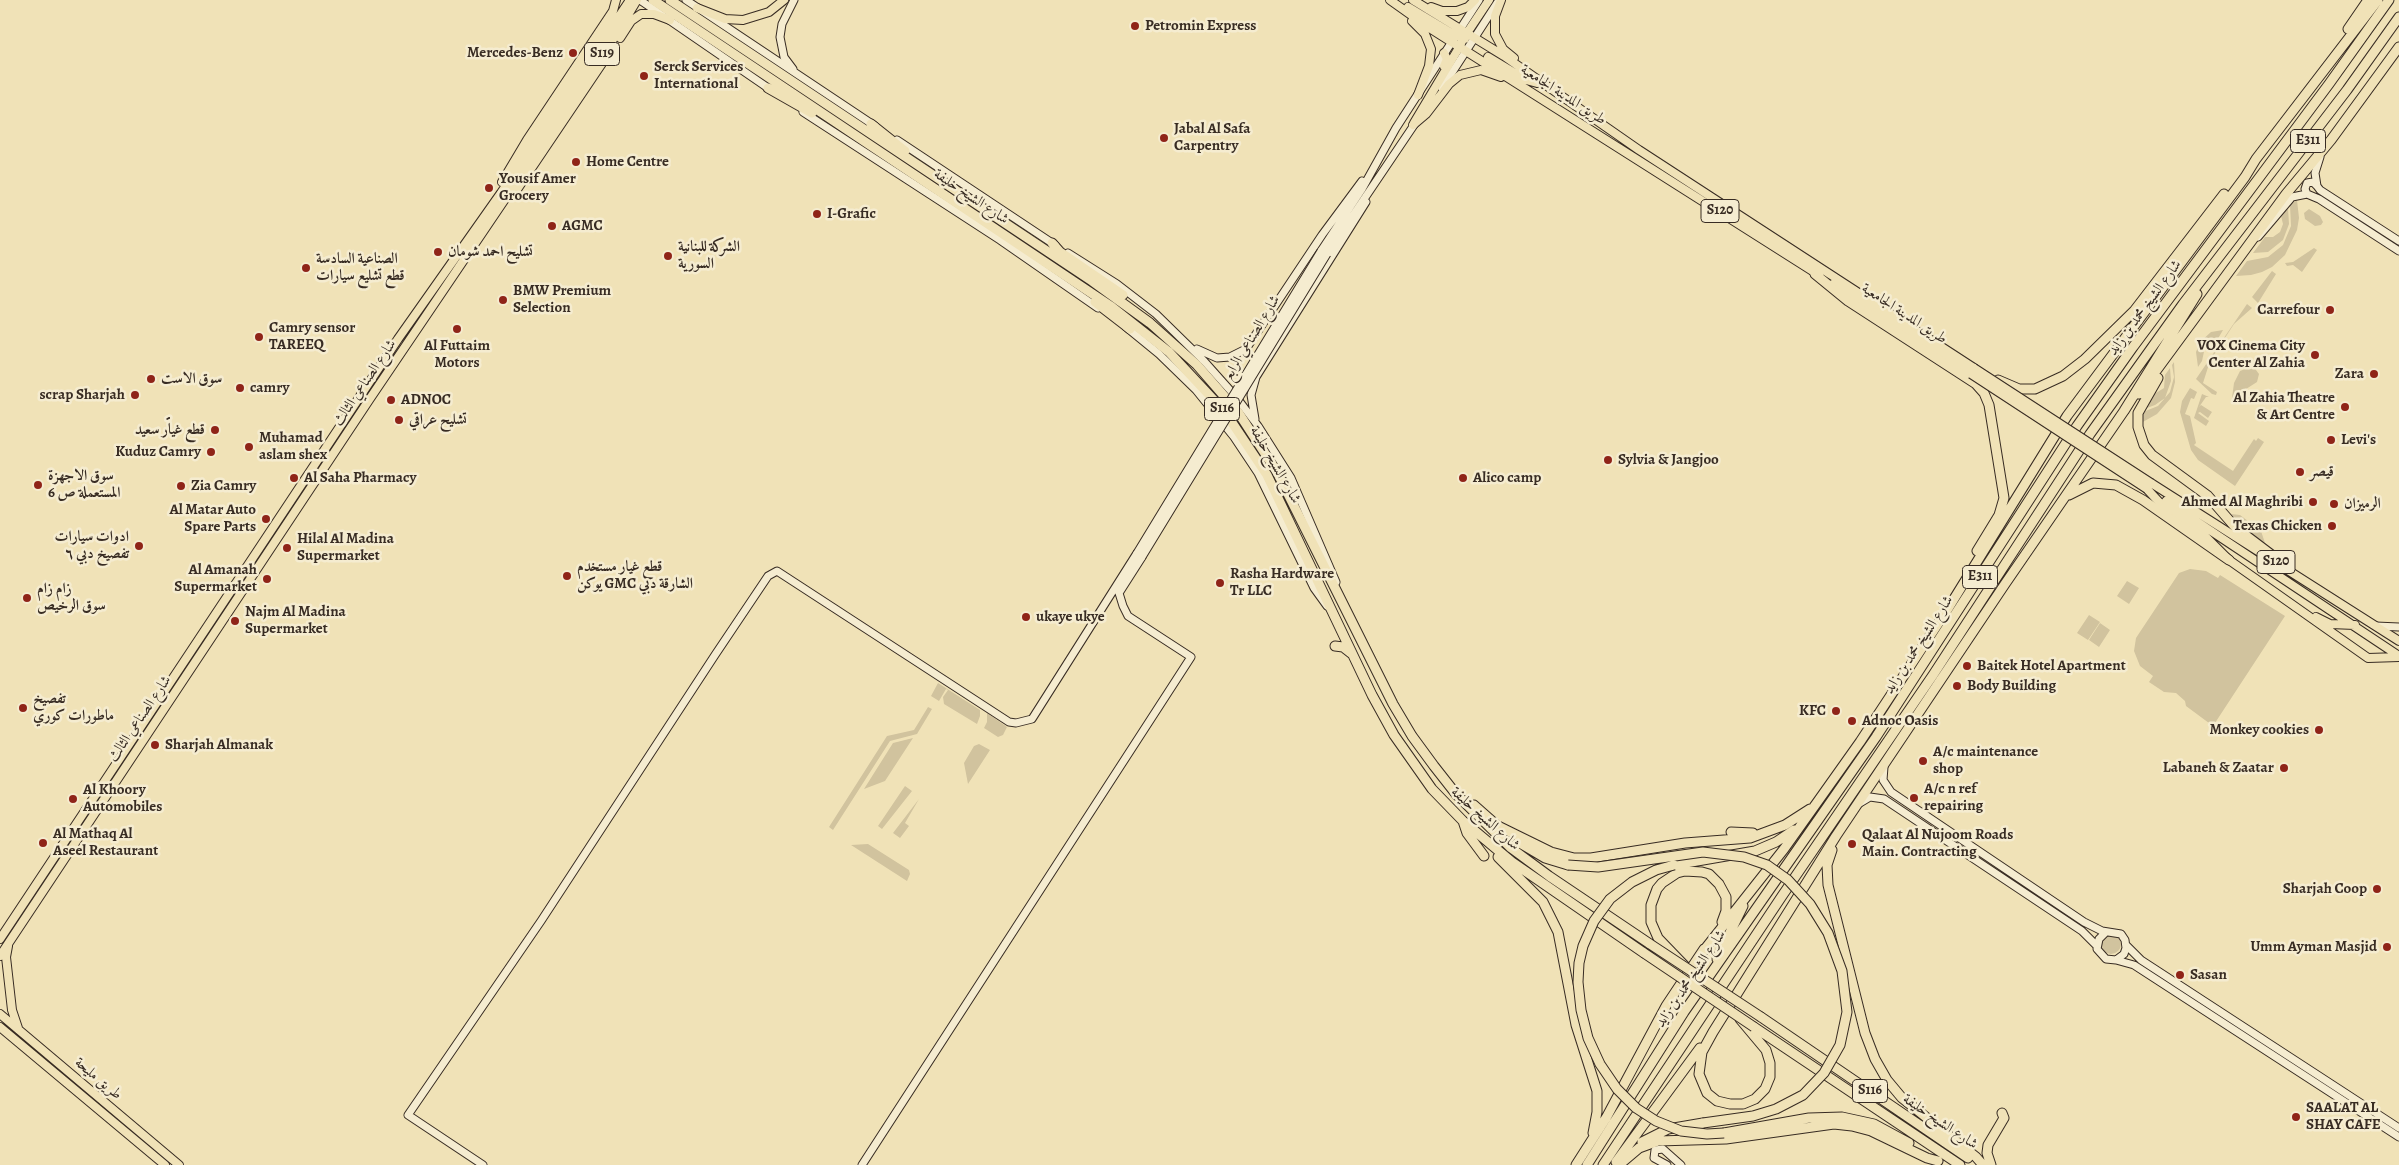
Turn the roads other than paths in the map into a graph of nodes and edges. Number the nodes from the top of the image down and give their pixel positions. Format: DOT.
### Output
graph roads {
  1 [pos="616,0"];
  2 [pos="630,0"];
  3 [pos="638,0"];
  4 [pos="652,0"];
  5 [pos="670,0"];
  6 [pos="686,0"];
  7 [pos="784,0"];
  8 [pos="794,0"];
  9 [pos="1389,0"];
  10 [pos="1395,0"];
  11 [pos="1475,0"];
  12 [pos="1479,0"];
  13 [pos="1489,0"];
  14 [pos="1500,0"];
  15 [pos="2368,0"];
  16 [pos="2378,0"];
  17 [pos="2389,0"];
  18 [pos="1416,2"];
  19 [pos="697,8"];
  20 [pos="2399,17"];
  21 [pos="670,20"];
  22 [pos="1464,39"];
  23 [pos="2399,47"];
  24 [pos="1444,54"];
  25 [pos="1481,59"];
  26 [pos="2318,76"];
  27 [pos="1535,79"];
  28 [pos="1517,81"];
  29 [pos="814,87"];
  30 [pos="768,88"];
  31 [pos="1418,95"];
  32 [pos="562,106"];
  33 [pos="1417,116"];
  34 [pos="871,124"];
  35 [pos="1413,125"];
  36 [pos="842,127"];
  37 [pos="2331,140"];
  38 [pos="2256,159"];
  39 [pos="1373,168"];
  40 [pos="932,174"];
  41 [pos="1378,177"];
  42 [pos="2317,186"];
  43 [pos="2307,194"];
  44 [pos="489,208"];
  45 [pos="497,213"];
  46 [pos="2399,241"];
  47 [pos="2251,242"];
  48 [pos="1052,243"];
  49 [pos="2399,251"];
  50 [pos="1324,253"];
  51 [pos="2215,264"];
  52 [pos="1816,274"];
  53 [pos="1065,276"];
  54 [pos="1141,316"];
  55 [pos="1130,329"];
  56 [pos="1183,339"];
  57 [pos="2173,349"];
  58 [pos="1973,371"];
  59 [pos="2124,412"];
  60 [pos="1258,426"];
  61 [pos="2149,486"];
  62 [pos="299,489"];
  63 [pos="2064,498"];
  64 [pos="298,508"];
  65 [pos="1139,555"];
  66 [pos="2229,560"];
  67 [pos="2278,564"];
  68 [pos="231,590"];
  69 [pos="2297,607"];
  70 [pos="1988,612"];
  71 [pos="227,613"];
  72 [pos="1348,615"];
  73 [pos="1336,617"];
  74 [pos="2354,625"];
  75 [pos="2376,626"];
  76 [pos="2399,627"];
  77 [pos="1932,633"];
  78 [pos="2399,641"];
  79 [pos="1335,646"];
  80 [pos="2399,657"];
  81 [pos="1355,658"];
  82 [pos="1933,675"];
  83 [pos="1886,762"];
  84 [pos="1456,794"];
  85 [pos="1817,804"];
  86 [pos="1854,808"];
  87 [pos="1908,813"];
  88 [pos="1931,820"];
  89 [pos="1463,821"];
  90 [pos="1804,822"];
  91 [pos="1496,825"];
  92 [pos="70,832"];
  93 [pos="1731,832"];
  94 [pos="1768,832"];
  95 [pos="1836,836"];
  96 [pos="1489,842"];
  97 [pos="66,856"];
  98 [pos="1484,856"];
  99 [pos="1761,878"];
  100 [pos="2106,932"];
  101 [pos="0,939"];
  102 [pos="8,943"];
  103 [pos="2126,945"];
  104 [pos="2097,946"];
  105 [pos="1701,954"];
  106 [pos="0,956"];
  107 [pos="2116,960"];
  108 [pos="1687,968"];
  109 [pos="1710,975"];
  110 [pos="0,1014"];
  111 [pos="0,1027"];
  112 [pos="1752,1029"];
  113 [pos="2232,1029"];
  114 [pos="21,1032"];
  115 [pos="1713,1032"];
  116 [pos="10,1035"];
  117 [pos="2256,1035"];
  118 [pos="0,1036"];
  119 [pos="104,1102"];
  120 [pos="92,1104"];
  121 [pos="2002,1113"];
  122 [pos="1802,1128"];
  123 [pos="2399,1128"];
  124 [pos="2399,1137"];
  125 [pos="1589,1144"];
  126 [pos="1941,1163"];
  127 [pos="165,1165"];
  128 [pos="179,1165"];
  129 [pos="483,1165"];
  130 [pos="862,1165"];
  131 [pos="1576,1165"];
  132 [pos="1587,1165"];
  133 [pos="1603,1165"];
  134 [pos="1616,1165"];
  135 [pos="1667,1165"];
  136 [pos="1681,1165"];
  137 [pos="1929,1165"];
  138 [pos="1960,1165"];
  139 [pos="1979,1165"];
  140 [pos="1983,1165"];
  141 [pos="1991,1165"];
  1 -- 44 [label="main road"];
  2 -- 32 [label="main road, شارع الصناعي الثالث / S119"];
  3 -- 21 [label="main road"];
  3 -- 32 [label="main road, شارع الصناعي الثالث / S119"];
  4 -- 36 [label="highway, شارع الشيخ خليفة / S116"];
  5 -- 40 [label="highway, شارع الشيخ خليفة / S116"];
  6 -- 19 [label="main road"];
  7 -- 19 [label="main road"];
  8 -- 29 [label="main road"];
  9 -- 22 [label="main road, طريق المدينة الجامعية / S120"];
  9 -- 31 [label="main road"];
  10 -- 22 [label="main road"];
  11 -- 18 [label="main road"];
  12 -- 22 [label="main road"];
  13 -- 22 [label="main road"];
  14 -- 22 [label="main road"];
  14 -- 27 [label="main road"];
  15 -- 26 [label="highway"];
  16 -- 26 [label="highway"];
  17 -- 109 [label="highway, شارع الشيخ محمد بن زايد / E311"];
  18 -- 22 [label="main road, طريق المدينة الجامعية / S120"];
  19 -- 29 [label="main road"];
  20 -- 51 [label="highway, شارع الشيخ محمد بن زايد / E311"];
  21 -- 30 [label="main road"];
  21 -- 45 [label="main road"];
  22 -- 24 [label="main road, شارع الصناعي الرابع"];
  22 -- 25 [label="main road, طريق المدينة الجامعية / S120"];
  22 -- 27 [label="main road, طريق المدينة الجامعية / S120"];
  22 -- 33 [label="main road"];
  22 -- 35 [label="main road, شارع الصناعي الرابع"];
  23 -- 37 [label="highway"];
  24 -- 31 [label="main road, شارع الصناعي الرابع"];
  24 -- 33 [label="main road"];
  25 -- 27 [label="main road"];
  25 -- 28 [label="main road, طريق المدينة الجامعية / S120"];
  26 -- 38 [label="highway"];
  27 -- 58 [label="main road, طريق المدينة الجامعية / S120"];
  28 -- 35 [label="main road"];
  28 -- 52 [label="main road, طريق المدينة الجامعية / S120"];
  29 -- 34 [label="main road"];
  30 -- 36 [label="highway"];
  30 -- 55 [label="main road"];
  31 -- 39 [label="main road, شارع الصناعي الرابع"];
  32 -- 44 [label="main road, شارع الصناعي الثالث / S119"];
  32 -- 45 [label="main road, شارع الصناعي الثالث / S119"];
  33 -- 35 [label="main road"];
  34 -- 40 [label="highway"];
  34 -- 48 [label="main road"];
  35 -- 41 [label="main road, شارع الصناعي الرابع"];
  36 -- 53 [label="highway, شارع الشيخ خليفة / S116"];
  37 -- 42 [label="main road"];
  37 -- 47 [label="highway"];
  38 -- 58 [label="highway"];
  38 -- 77 [label="highway"];
  39 -- 50 [label="main road, شارع الصناعي الرابع"];
  39 -- 56 [label="main road"];
  40 -- 54 [label="highway, شارع الشيخ خليفة / S116"];
  41 -- 50 [label="main road, شارع الصناعي الرابع"];
  41 -- 60 [label="main road"];
  42 -- 43 [label="main road"];
  42 -- 46 [label="main road"];
  43 -- 47 [label="main road"];
  43 -- 49 [label="main road"];
  44 -- 62 [label="main road, شارع الصناعي الثالث / S119"];
  45 -- 64 [label="main road, شارع الصناعي الثالث / S119"];
  47 -- 57 [label="highway"];
  48 -- 54 [label="highway"];
  48 -- 56 [label="main road"];
  50 -- 65 [label="main road, شارع الصناعي الرابع, bridge"];
  51 -- 59 [label="highway"];
  51 -- 82 [label="highway, شارع الشيخ محمد بن زايد / E311"];
  52 -- 58 [label="main road, طريق المدينة الجامعية / S120"];
  52 -- 77 [label="highway"];
  53 -- 55 [label="highway"];
  53 -- 73 [label="highway, شارع الشيخ خليفة / S116"];
  54 -- 72 [label="highway, شارع الشيخ خليفة / S116"];
  55 -- 73 [label="main road"];
  56 -- 60 [label="main road"];
  57 -- 59 [label="highway"];
  57 -- 67 [label="highway"];
  58 -- 61 [label="main road, طريق المدينة الجامعية / S120, bridge"];
  59 -- 63 [label="highway"];
  60 -- 72 [label="main road"];
  61 -- 66 [label="main road"];
  61 -- 67 [label="main road, طريق المدينة الجامعية / S120"];
  61 -- 74 [label="main road, طريق المدينة الجامعية / S120"];
  62 -- 64 [label="main road"];
  62 -- 68 [label="main road, شارع الصناعي الثالث / S119"];
  63 -- 66 [label="highway"];
  63 -- 70 [label="highway"];
  64 -- 71 [label="main road, شارع الصناعي الثالث / S119"];
  65 -- 129 [label="main road, شارع الصناعي الرابع"];
  65 -- 130 [label="main road, شارع الصناعي الرابع"];
  66 -- 69 [label="main road"];
  67 -- 75 [label="main road, طريق المدينة الجامعية / S120"];
  68 -- 71 [label="main road"];
  68 -- 92 [label="main road, شارع الصناعي الثالث / S119"];
  69 -- 74 [label="main road"];
  69 -- 80 [label="main road"];
  70 -- 82 [label="highway"];
  70 -- 83 [label="highway"];
  71 -- 97 [label="main road, شارع الصناعي الثالث / S119"];
  72 -- 84 [label="highway, شارع الشيخ خليفة / S116"];
  73 -- 81 [label="highway, شارع الشيخ خليفة / S116"];
  74 -- 80 [label="main road, طريق المدينة الجامعية / S120"];
  75 -- 76 [label="main road"];
  75 -- 78 [label="main road, طريق المدينة الجامعية / S120"];
  77 -- 85 [label="highway"];
  79 -- 81 [label="highway"];
  81 -- 89 [label="highway, شارع الشيخ خليفة / S116"];
  82 -- 133 [label="highway, شارع الشيخ محمد بن زايد / E311"];
  83 -- 86 [label="highway"];
  83 -- 88 [label="main road"];
  84 -- 91 [label="highway"];
  84 -- 108 [label="highway, شارع الشيخ خليفة / S116, bridge"];
  85 -- 90 [label="highway"];
  85 -- 94 [label="highway"];
  86 -- 87 [label="main road"];
  86 -- 95 [label="highway"];
  87 -- 88 [label="main road"];
  87 -- 104 [label="main road"];
  88 -- 100 [label="main road"];
  89 -- 96 [label="highway, شارع الشيخ خليفة / S116"];
  89 -- 98 [label="highway"];
  90 -- 99 [label="highway"];
  90 -- 126 [label="highway, bridge"];
  91 -- 94 [label="highway"];
  91 -- 134 [label="highway, bridge"];
  92 -- 97 [label="main road"];
  92 -- 101 [label="main road, شارع الصناعي الثالث / S119"];
  93 -- 94 [label="highway"];
  95 -- 115 [label="highway"];
  95 -- 140 [label="highway"];
  96 -- 112 [label="highway, شارع الشيخ خليفة / S116, bridge"];
  96 -- 125 [label="highway"];
  97 -- 102 [label="main road, شارع الصناعي الثالث / S119"];
  99 -- 105 [label="highway"];
  99 -- 109 [label="highway"];
  100 -- 103 [label="main road"];
  100 -- 104 [label="main road"];
  102 -- 106 [label="main road, شارع الصناعي الثالث / S119"];
  102 -- 114 [label="main road"];
  103 -- 107 [label="main road"];
  103 -- 117 [label="main road"];
  104 -- 107 [label="main road"];
  105 -- 108 [label="highway, bridge"];
  105 -- 125 [label="highway"];
  107 -- 113 [label="main road"];
  108 -- 139 [label="highway, شارع الشيخ خليفة / S116, bridge"];
  109 -- 132 [label="highway, شارع الشيخ محمد بن زايد / E311"];
  110 -- 114 [label="main road, طريق مليحة"];
  111 -- 116 [label="main road, طريق مليحة"];
  112 -- 115 [label="highway"];
  112 -- 138 [label="highway, شارع الشيخ خليفة / S116"];
  113 -- 117 [label="main road"];
  113 -- 124 [label="main road"];
  114 -- 119 [label="main road, طريق مليحة"];
  115 -- 134 [label="highway"];
  116 -- 118 [label="main road"];
  116 -- 120 [label="main road, طريق مليحة"];
  117 -- 123 [label="main road"];
  119 -- 120 [label="main road"];
  119 -- 128 [label="main road, طريق مليحة"];
  120 -- 127 [label="main road, طريق مليحة"];
  121 -- 141 [label="highway"];
  122 -- 126 [label="highway"];
  122 -- 134 [label="highway"];
  122 -- 137 [label="highway"];
  125 -- 131 [label="highway"];
  135 -- 136 [label="main road"];
}
